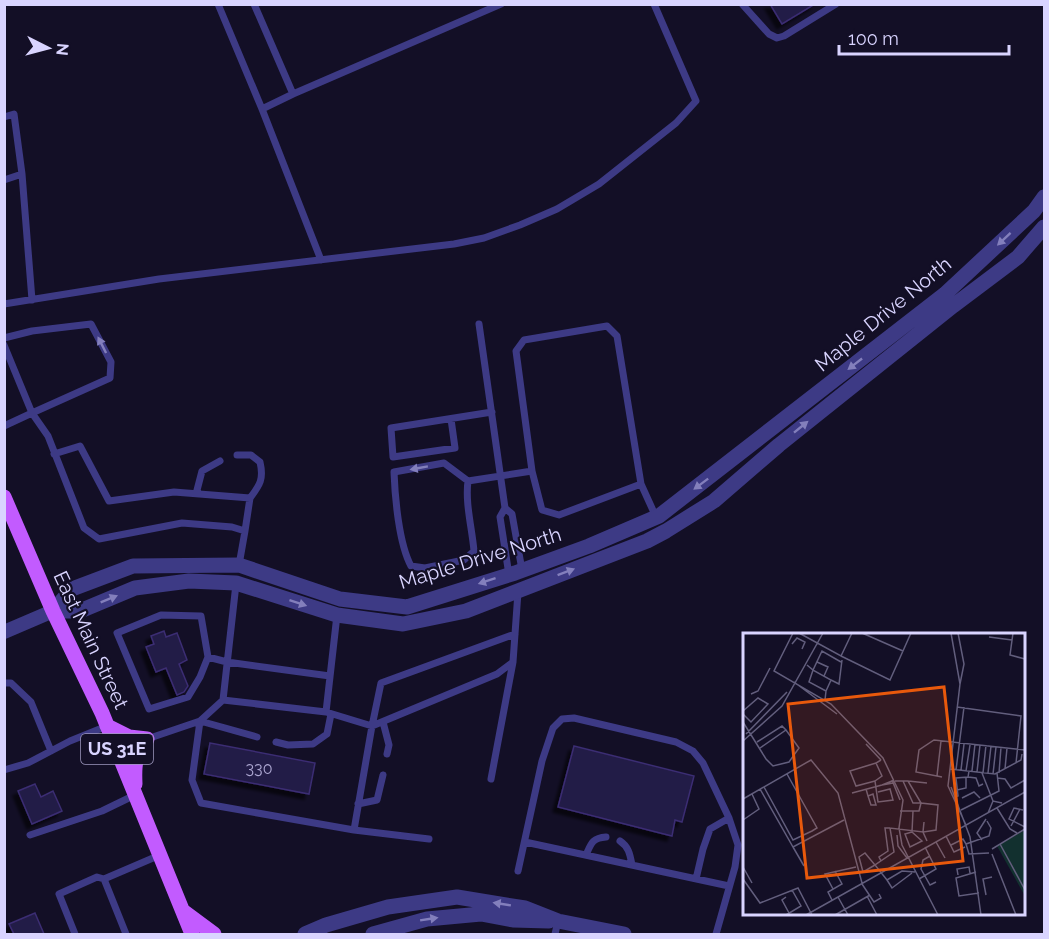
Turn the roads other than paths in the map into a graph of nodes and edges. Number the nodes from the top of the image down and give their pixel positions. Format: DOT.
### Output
graph roads {
  1 [pos="218,4"];
  2 [pos="254,4"];
  3 [pos="501,4"];
  4 [pos="654,4"];
  5 [pos="742,4"];
  6 [pos="836,4"];
  7 [pos="293,94"];
  8 [pos="262,110"];
  9 [pos="4,117"];
  10 [pos="22,174"];
  11 [pos="5,179"];
  12 [pos="1044,197"];
  13 [pos="1039,216"];
  14 [pos="1044,227"];
  15 [pos="321,260"];
  16 [pos="33,300"];
  17 [pos="949,300"];
  18 [pos="4,304"];
  19 [pos="479,324"];
  20 [pos="4,338"];
  21 [pos="4,345"];
  22 [pos="492,412"];
  23 [pos="32,413"];
  24 [pos="452,418"];
  25 [pos="4,426"];
  26 [pos="768,432"];
  27 [pos="779,445"];
  28 [pos="54,454"];
  29 [pos="237,454"];
  30 [pos="220,461"];
  31 [pos="532,471"];
  32 [pos="501,476"];
  33 [pos="468,481"];
  34 [pos="641,484"];
  35 [pos="196,494"];
  36 [pos="4,497"];
  37 [pos="250,498"];
  38 [pos="505,508"];
  39 [pos="657,517"];
  40 [pos="245,531"];
  41 [pos="666,531"];
  42 [pos="239,565"];
  43 [pos="515,572"];
  44 [pos="236,583"];
  45 [pos="518,591"];
  46 [pos="340,599"];
  47 [pos="53,611"];
  48 [pos="337,615"];
  49 [pos="4,632"];
  50 [pos="515,634"];
  51 [pos="208,657"];
  52 [pos="227,662"];
  53 [pos="513,662"];
  54 [pos="330,676"];
  55 [pos="4,683"];
  56 [pos="223,700"];
  57 [pos="328,713"];
  58 [pos="200,721"];
  59 [pos="383,722"];
  60 [pos="107,726"];
  61 [pos="372,726"];
  62 [pos="257,736"];
  63 [pos="147,739"];
  64 [pos="276,742"];
  65 [pos="51,751"];
  66 [pos="387,754"];
  67 [pos="4,770"];
  68 [pos="383,775"];
  69 [pos="491,779"];
  70 [pos="135,795"];
  71 [pos="358,804"];
  72 [pos="729,818"];
  73 [pos="354,830"];
  74 [pos="30,835"];
  75 [pos="606,837"];
  76 [pos="429,840"];
  77 [pos="620,841"];
  78 [pos="525,842"];
  79 [pos="160,855"];
  80 [pos="586,855"];
  81 [pos="632,865"];
  82 [pos="518,871"];
  83 [pos="104,879"];
  84 [pos="696,879"];
  85 [pos="729,886"];
  86 [pos="182,910"];
  87 [pos="557,928"];
  88 [pos="383,933"];
  89 [pos="75,934"];
  90 [pos="126,934"];
  91 [pos="192,934"];
  92 [pos="214,934"];
  93 [pos="305,934"];
  94 [pos="624,934"];
  95 [pos="716,934"];
  1 -- 8 [label="lane"];
  2 -- 7 [label="lane"];
  3 -- 7 [label="lane"];
  4 -- 15 [label="lane"];
  5 -- 6 [label="lane"];
  7 -- 8 [label="lane"];
  8 -- 15 [label="lane"];
  9 -- 10 [label="lane"];
  10 -- 11 [label="lane"];
  10 -- 16 [label="lane"];
  12 -- 13 [label="street, Maple Drive North"];
  13 -- 17 [label="street, Maple Drive North, one-way"];
  14 -- 17 [label="street, Maple Drive North"];
  15 -- 16 [label="lane"];
  16 -- 18 [label="lane"];
  17 -- 26 [label="street, Maple Drive North, one-way"];
  27 -- 17 [label="street, Maple Drive North, one-way"];
  19 -- 22 [label="lane"];
  23 -- 20 [label="lane, one-way"];
  21 -- 23 [label="lane"];
  22 -- 24 [label="lane"];
  22 -- 32 [label="lane"];
  23 -- 25 [label="lane"];
  23 -- 28 [label="lane"];
  24 -- 24 [label="lane"];
  26 -- 27 [label="street"];
  26 -- 39 [label="street, Maple Drive North, one-way"];
  27 -- 41 [label="street, Maple Drive North"];
  28 -- 35 [label="lane"];
  28 -- 40 [label="lane"];
  29 -- 37 [label="lane"];
  30 -- 35 [label="lane"];
  31 -- 32 [label="lane"];
  31 -- 34 [label="lane"];
  31 -- 34 [label="lane"];
  32 -- 33 [label="lane"];
  32 -- 38 [label="lane"];
  33 -- 33 [label="lane, one-way"];
  34 -- 39 [label="lane"];
  35 -- 37 [label="lane"];
  36 -- 47 [label="main road, East Main Street / US 31E"];
  37 -- 40 [label="lane"];
  38 -- 43 [label="lane"];
  38 -- 43 [label="lane"];
  39 -- 41 [label="street"];
  39 -- 43 [label="street, Maple Drive North"];
  40 -- 42 [label="lane"];
  45 -- 41 [label="street, Maple Drive North, one-way"];
  42 -- 44 [label="street"];
  42 -- 46 [label="street, Maple Drive North"];
  42 -- 47 [label="street, Maple Drive North"];
  43 -- 45 [label="street"];
  43 -- 46 [label="street, Maple Drive North, one-way"];
  47 -- 44 [label="street, Maple Drive North, one-way"];
  44 -- 48 [label="street, Maple Drive North, one-way"];
  44 -- 52 [label="lane"];
  45 -- 48 [label="street, Maple Drive North"];
  45 -- 50 [label="lane"];
  46 -- 48 [label="street"];
  47 -- 49 [label="street"];
  47 -- 60 [label="main road, East Main Street / US 31E"];
  48 -- 54 [label="lane"];
  50 -- 53 [label="lane"];
  50 -- 61 [label="lane"];
  51 -- 51 [label="lane"];
  51 -- 52 [label="lane"];
  52 -- 54 [label="lane"];
  52 -- 56 [label="lane"];
  53 -- 59 [label="lane"];
  53 -- 69 [label="lane"];
  54 -- 57 [label="lane"];
  55 -- 65 [label="lane"];
  56 -- 57 [label="lane"];
  56 -- 58 [label="lane"];
  57 -- 61 [label="lane"];
  57 -- 64 [label="lane"];
  58 -- 62 [label="lane"];
  58 -- 63 [label="lane"];
  58 -- 73 [label="lane"];
  59 -- 61 [label="lane"];
  59 -- 66 [label="lane"];
  60 -- 63 [label="main road"];
  60 -- 65 [label="lane"];
  60 -- 70 [label="main road, East Main Street / US 31E"];
  61 -- 71 [label="lane"];
  63 -- 70 [label="main road"];
  65 -- 67 [label="lane"];
  68 -- 71 [label="lane"];
  70 -- 74 [label="lane"];
  70 -- 79 [label="main road, East Main Street / US 31E"];
  71 -- 73 [label="lane"];
  72 -- 78 [label="lane"];
  72 -- 84 [label="lane"];
  72 -- 85 [label="lane"];
  73 -- 76 [label="lane"];
  75 -- 80 [label="lane"];
  77 -- 81 [label="lane"];
  78 -- 80 [label="lane"];
  78 -- 82 [label="lane"];
  79 -- 83 [label="lane"];
  79 -- 86 [label="main road, East Main Street / US 31E"];
  80 -- 81 [label="lane"];
  81 -- 84 [label="lane"];
  83 -- 89 [label="lane"];
  83 -- 90 [label="lane"];
  84 -- 85 [label="lane"];
  85 -- 95 [label="lane"];
  86 -- 91 [label="main road, East Main Street / US 31E"];
  86 -- 92 [label="main road"];
  88 -- 87 [label="street, one-way"];
  87 -- 93 [label="street, one-way"];
  87 -- 94 [label="street"];
}
